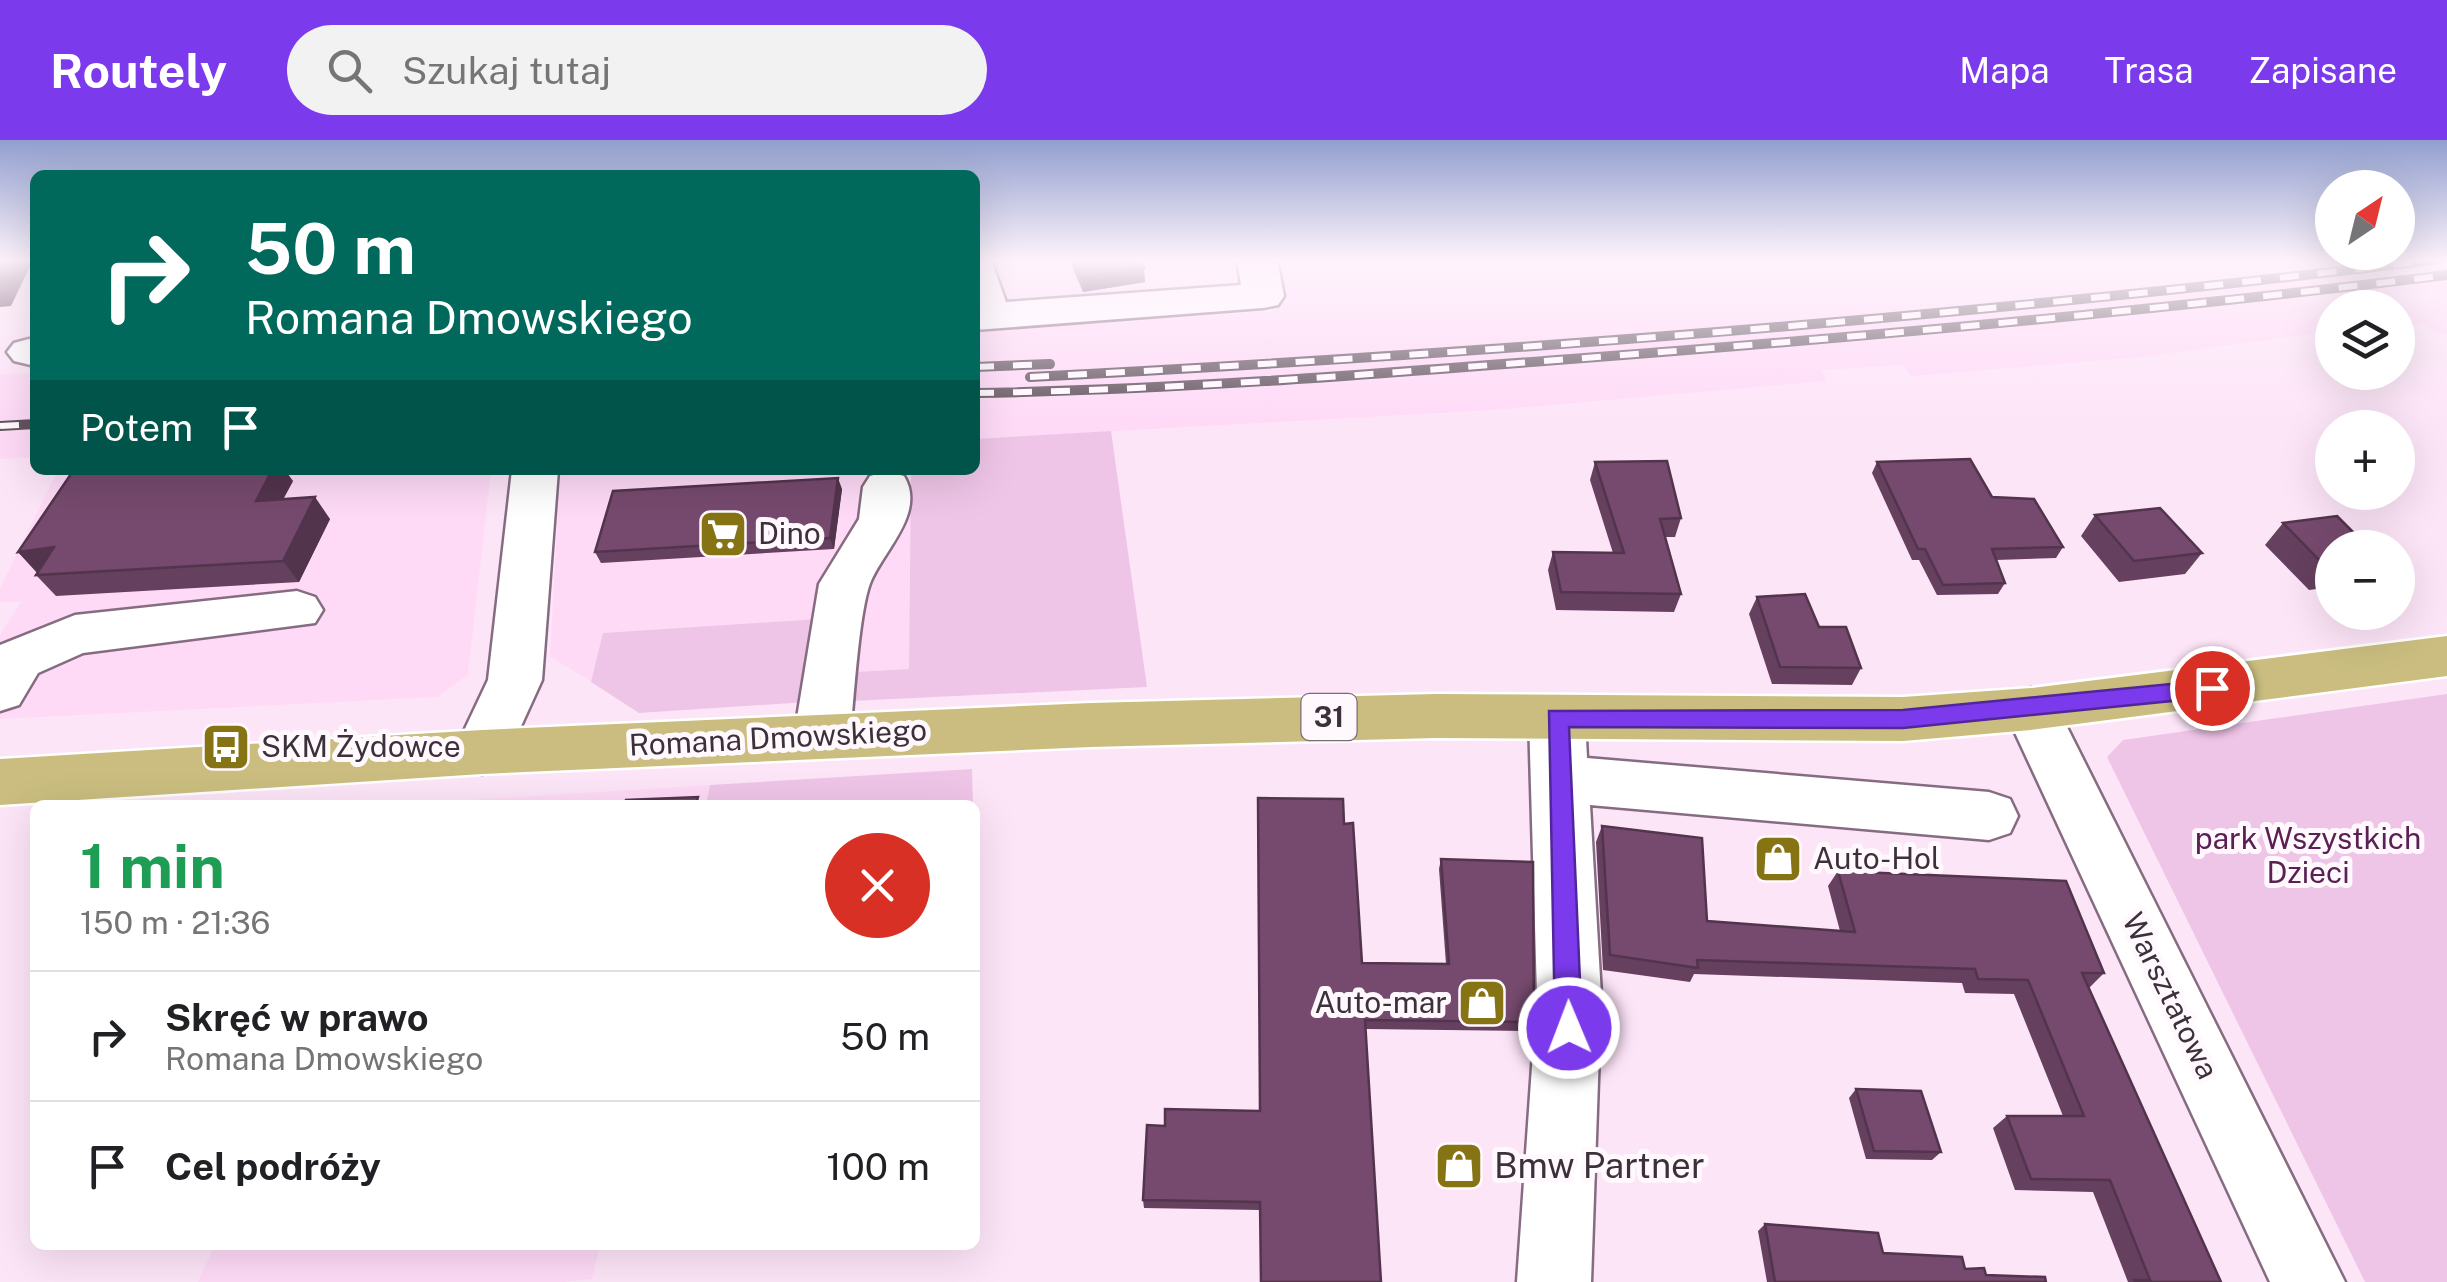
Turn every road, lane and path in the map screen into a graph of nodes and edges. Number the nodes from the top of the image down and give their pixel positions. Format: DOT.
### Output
graph roads {
  1 [pos="1020,313"];
  2 [pos="982,316"];
  3 [pos="535,475"];
  4 [pos="886,487"];
  5 [pos="297,610"];
  6 [pos="2447,656"];
  7 [pos="0,690"];
  8 [pos="2031,710"];
  9 [pos="822,736"];
  10 [pos="1557,748"];
  11 [pos="482,752"];
  12 [pos="0,782"];
  13 [pos="1989,816"];
  14 [pos="1554,1282"];
  15 [pos="2308,1282"];
  1 -- 2 [label="street"];
  3 -- 11 [label="street"];
  4 -- 9 [label="street"];
  5 -- 7 [label="street"];
  6 -- 8 [label="main road, Romana Dmowskiego / 31"];
  8 -- 10 [label="main road, Romana Dmowskiego / 31"];
  8 -- 15 [label="street, Warsztatowa"];
  9 -- 10 [label="main road, Romana Dmowskiego / 31"];
  9 -- 11 [label="main road, Romana Dmowskiego / 31"];
  10 -- 13 [label="street"];
  10 -- 14 [label="street"];
  11 -- 12 [label="main road, Romana Dmowskiego / 31"];
}
